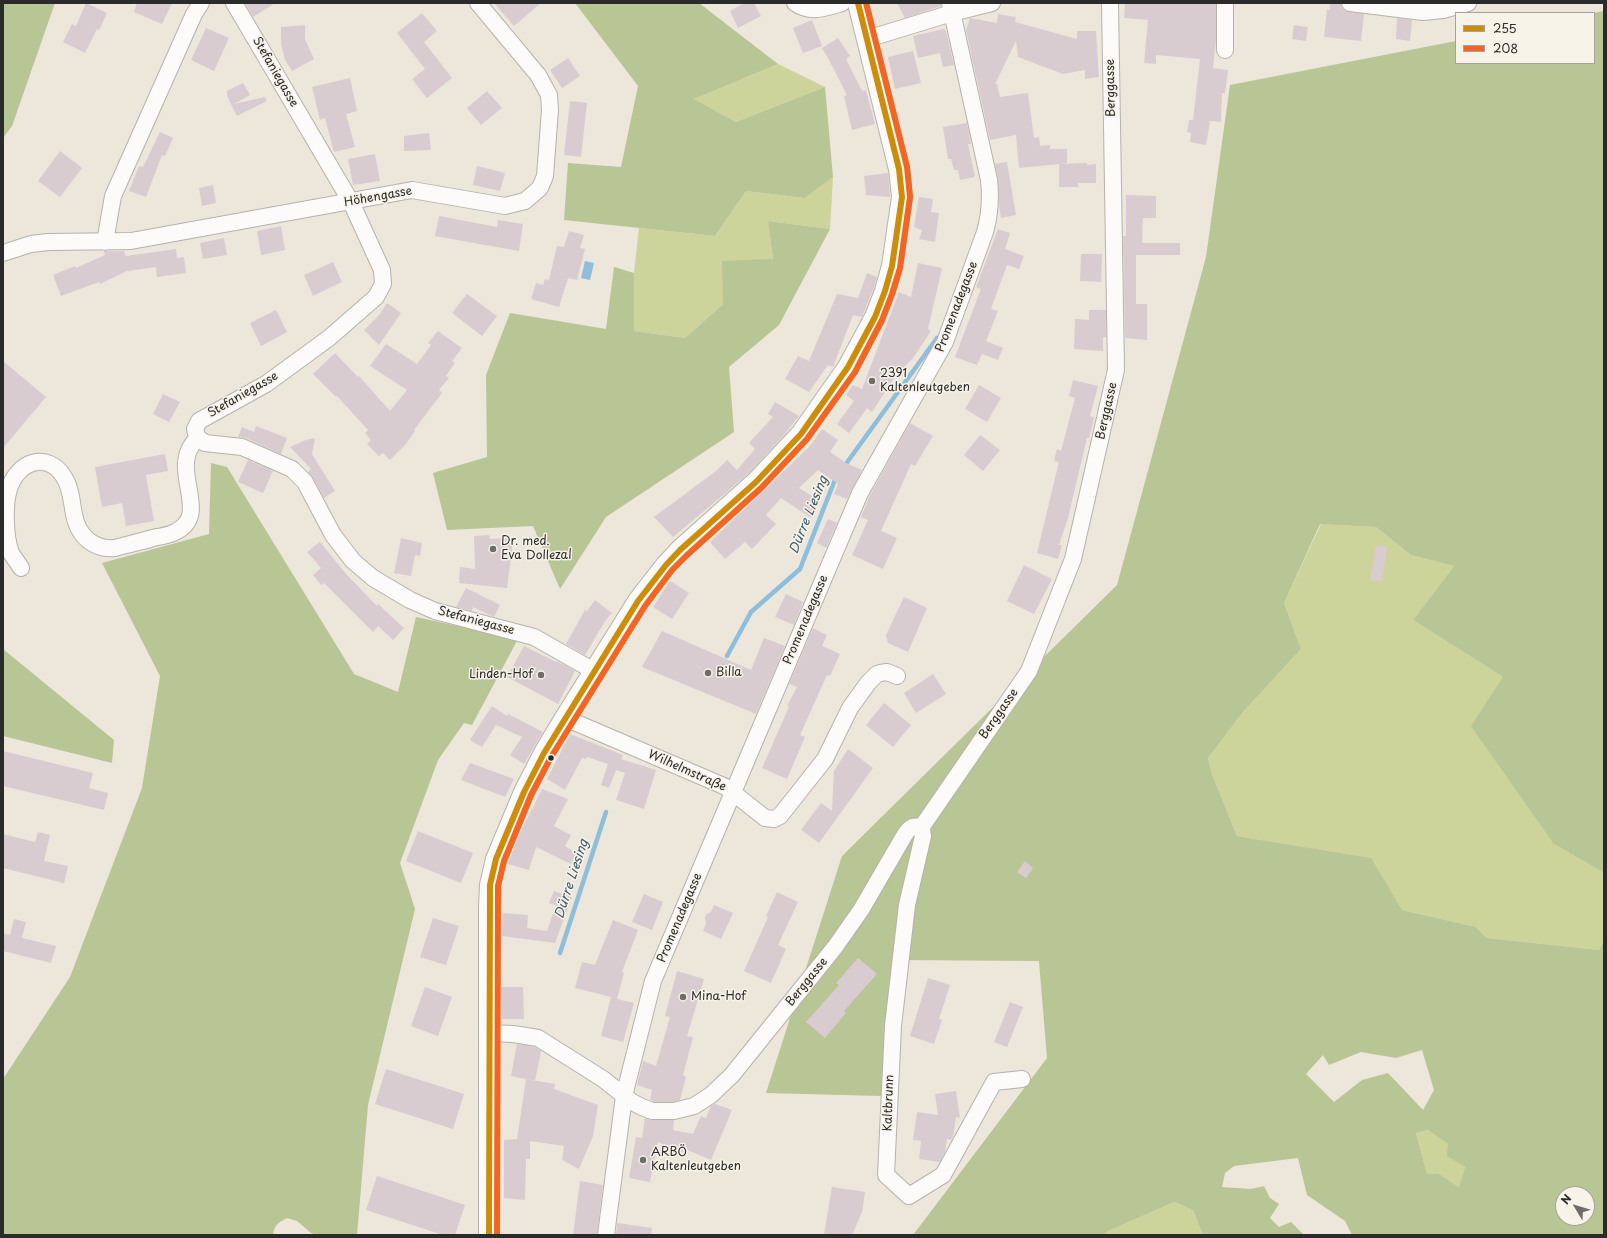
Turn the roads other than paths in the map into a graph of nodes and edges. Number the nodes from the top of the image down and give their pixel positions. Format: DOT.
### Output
graph roads {
  1 [pos="200,3"];
  2 [pos="234,3"];
  3 [pos="478,3"];
  4 [pos="795,3"];
  5 [pos="842,3"];
  6 [pos="858,3"];
  7 [pos="992,3"];
  8 [pos="1110,3"];
  9 [pos="1225,3"];
  10 [pos="1350,3"];
  11 [pos="1468,3"];
  12 [pos="951,8"];
  13 [pos="867,39"];
  14 [pos="1225,50"];
  15 [pos="351,202"];
  16 [pos="105,242"];
  17 [pos="3,253"];
  18 [pos="198,438"];
  19 [pos="21,568"];
  20 [pos="594,671"];
  21 [pos="897,676"];
  22 [pos="565,718"];
  23 [pos="733,792"];
  24 [pos="921,828"];
  25 [pos="488,1033"];
  26 [pos="1022,1079"];
  27 [pos="624,1096"];
  28 [pos="490,1235"];
  29 [pos="606,1235"];
  1 -- 16 [label="street"];
  2 -- 15 [label="street, Stefaniegasse"];
  3 -- 15 [label="street, Höhengasse"];
  4 -- 5 [label="street"];
  6 -- 13 [label="main road"];
  7 -- 12 [label="street"];
  8 -- 24 [label="street, Berggasse"];
  9 -- 14 [label="street"];
  10 -- 11 [label="street"];
  12 -- 13 [label="street"];
  12 -- 23 [label="street, Promenadegasse"];
  13 -- 20 [label="main road"];
  15 -- 16 [label="street, Höhengasse"];
  15 -- 18 [label="street, Stefaniegasse"];
  16 -- 17 [label="street, Höhengasse"];
  18 -- 19 [label="street"];
  18 -- 20 [label="street, Stefaniegasse"];
  20 -- 22 [label="main road"];
  21 -- 23 [label="street, Wilhelmstraße"];
  22 -- 23 [label="street, Wilhelmstraße"];
  22 -- 25 [label="main road"];
  23 -- 27 [label="street, Promenadegasse"];
  24 -- 26 [label="street, Kaltbrunn"];
  24 -- 27 [label="street, Berggasse"];
  25 -- 27 [label="street, Berggasse"];
  25 -- 28 [label="main road"];
  27 -- 29 [label="street, Promenadegasse"];
}
